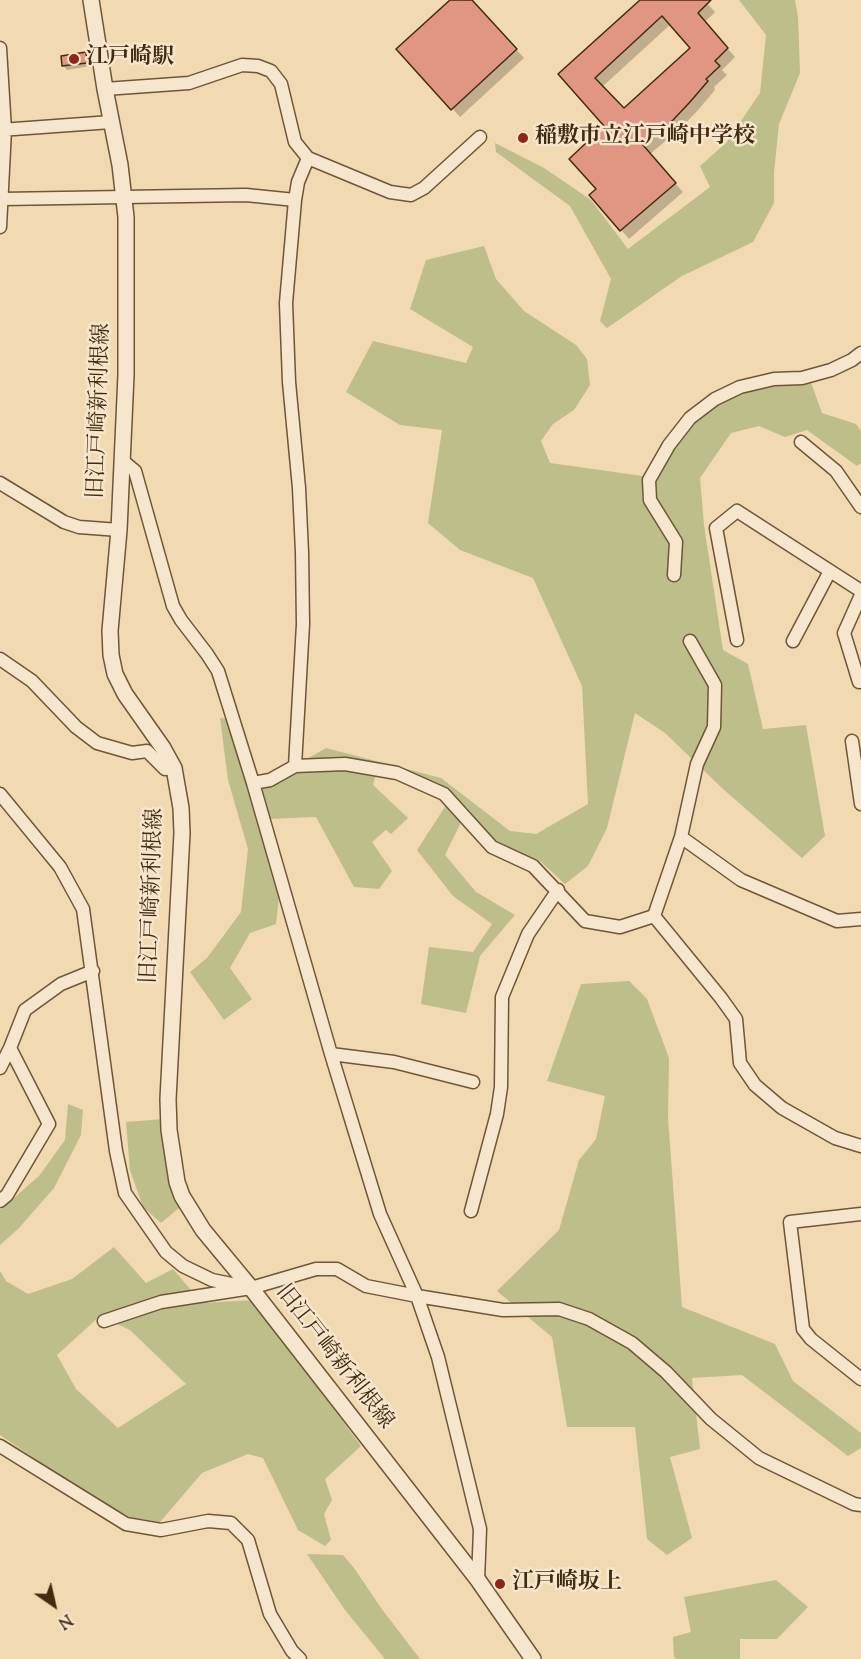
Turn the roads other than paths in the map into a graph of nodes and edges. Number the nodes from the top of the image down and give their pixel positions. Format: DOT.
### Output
graph roads {
  1 [pos="91,0"];
  2 [pos="0,48"];
  3 [pos="105,90"];
  4 [pos="111,122"];
  5 [pos="2,130"];
  6 [pos="480,137"];
  7 [pos="308,158"];
  8 [pos="125,198"];
  9 [pos="2,199"];
  10 [pos="295,200"];
  11 [pos="0,227"];
  12 [pos="861,353"];
  13 [pos="801,442"];
  14 [pos="123,461"];
  15 [pos="0,483"];
  16 [pos="861,507"];
  17 [pos="119,530"];
  18 [pos="830,571"];
  19 [pos="674,575"];
  20 [pos="861,593"];
  21 [pos="737,640"];
  22 [pos="690,641"];
  23 [pos="794,641"];
  24 [pos="0,659"];
  25 [pos="859,682"];
  26 [pos="852,741"];
  27 [pos="295,766"];
  28 [pos="174,768"];
  29 [pos="253,783"];
  30 [pos="0,794"];
  31 [pos="861,804"];
  32 [pos="681,837"];
  33 [pos="558,890"];
  34 [pos="654,916"];
  35 [pos="861,920"];
  36 [pos="93,971"];
  37 [pos="10,1048"];
  38 [pos="331,1054"];
  39 [pos="0,1068"];
  40 [pos="473,1082"];
  41 [pos="861,1146"];
  42 [pos="0,1201"];
  43 [pos="471,1211"];
  44 [pos="861,1214"];
  45 [pos="251,1288"];
  46 [pos="417,1296"];
  47 [pos="104,1321"];
  48 [pos="861,1379"];
  49 [pos="0,1446"];
  50 [pos="859,1507"];
  51 [pos="478,1580"];
  52 [pos="300,1659"];
  53 [pos="533,1659"];
  1 -- 3 [label="street, 旧江戸崎新利根線"];
  2 -- 5 [label="street"];
  3 -- 4 [label="street, 旧江戸崎新利根線"];
  3 -- 7 [label="street"];
  4 -- 5 [label="street"];
  4 -- 8 [label="street, 旧江戸崎新利根線"];
  5 -- 9 [label="street"];
  6 -- 7 [label="street"];
  7 -- 10 [label="street"];
  8 -- 9 [label="street"];
  8 -- 10 [label="street"];
  8 -- 14 [label="street, 旧江戸崎新利根線"];
  9 -- 11 [label="street"];
  10 -- 27 [label="street"];
  12 -- 19 [label="street"];
  13 -- 16 [label="street"];
  14 -- 17 [label="street, 旧江戸崎新利根線"];
  14 -- 29 [label="street"];
  15 -- 17 [label="street"];
  17 -- 28 [label="street, 旧江戸崎新利根線"];
  18 -- 20 [label="street"];
  18 -- 21 [label="street"];
  18 -- 23 [label="street"];
  20 -- 25 [label="street"];
  22 -- 32 [label="street"];
  24 -- 28 [label="street"];
  26 -- 31 [label="street"];
  27 -- 29 [label="street"];
  27 -- 33 [label="street"];
  28 -- 45 [label="street, 旧江戸崎新利根線"];
  29 -- 38 [label="street"];
  30 -- 36 [label="street"];
  32 -- 34 [label="street"];
  32 -- 35 [label="street"];
  33 -- 34 [label="street"];
  33 -- 43 [label="street"];
  34 -- 41 [label="street"];
  36 -- 37 [label="street"];
  36 -- 45 [label="street"];
  37 -- 39 [label="street"];
  37 -- 42 [label="street"];
  38 -- 40 [label="street"];
  38 -- 46 [label="street"];
  44 -- 48 [label="street"];
  45 -- 46 [label="street"];
  45 -- 47 [label="street"];
  45 -- 51 [label="street, 旧江戸崎新利根線"];
  46 -- 50 [label="street"];
  46 -- 51 [label="street"];
  49 -- 52 [label="street"];
  51 -- 53 [label="street, 旧江戸崎新利根線"];
}
